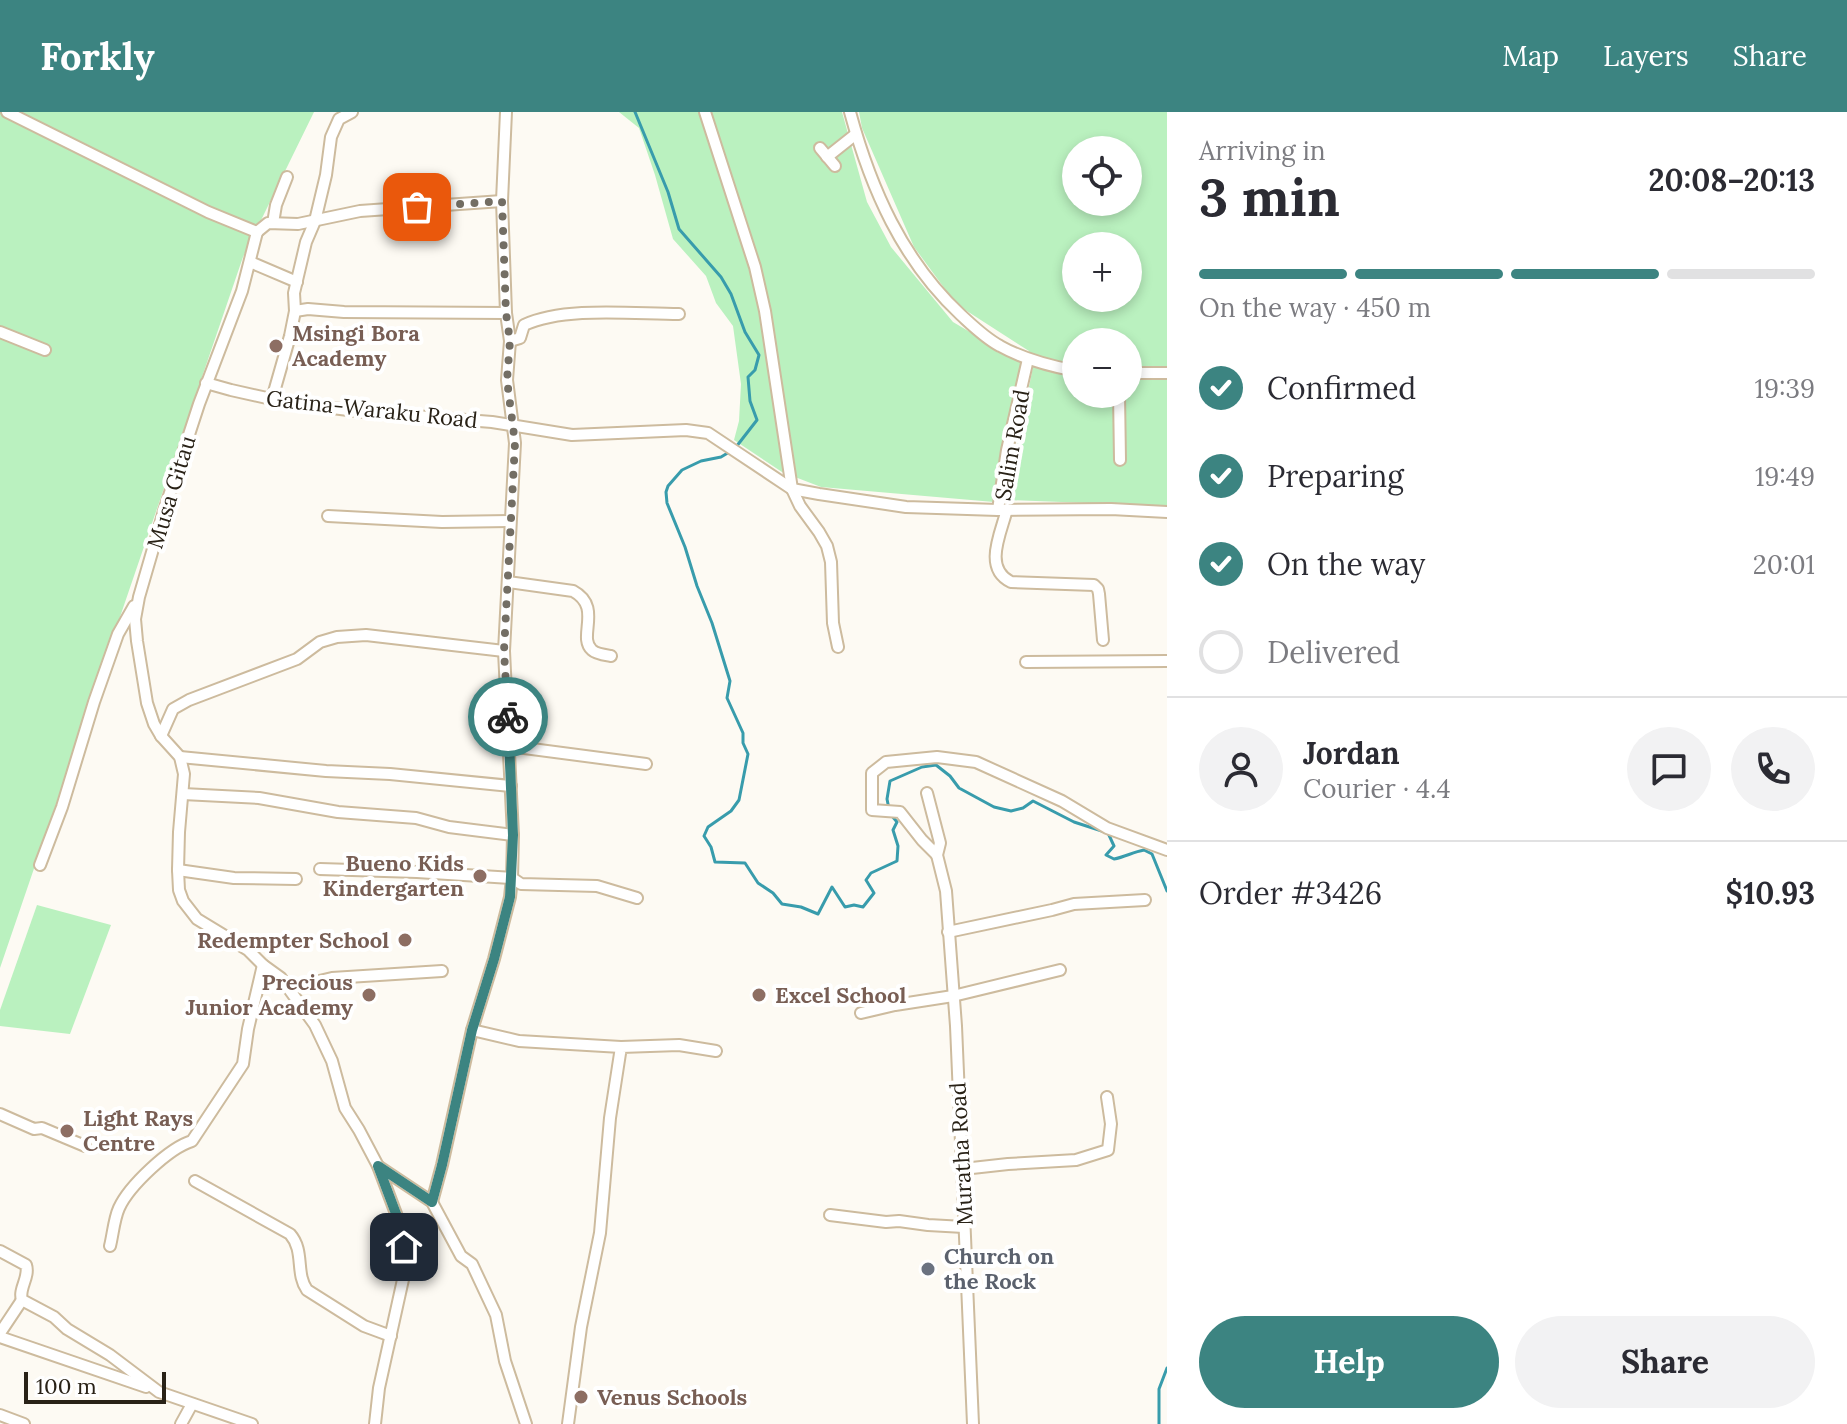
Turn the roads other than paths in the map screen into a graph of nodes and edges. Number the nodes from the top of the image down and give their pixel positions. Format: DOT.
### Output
graph roads {
  1 [pos="7,112"];
  2 [pos="352,112"];
  3 [pos="506,112"];
  4 [pos="705,112"];
  5 [pos="850,112"];
  6 [pos="856,134"];
  7 [pos="835,166"];
  8 [pos="287,177"];
  9 [pos="502,201"];
  10 [pos="315,221"];
  11 [pos="273,223"];
  12 [pos="257,232"];
  13 [pos="250,262"];
  14 [pos="297,282"];
  15 [pos="295,311"];
  16 [pos="506,313"];
  17 [pos="679,314"];
  18 [pos="0,332"];
  19 [pos="510,341"];
  20 [pos="45,350"];
  21 [pos="1028,359"];
  22 [pos="1062,368"];
  23 [pos="1142,373"];
  24 [pos="1167,373"];
  25 [pos="206,383"];
  26 [pos="272,399"];
  27 [pos="1119,408"];
  28 [pos="511,426"];
  29 [pos="1120,460"];
  30 [pos="792,489"];
  31 [pos="1002,510"];
  32 [pos="1167,512"];
  33 [pos="328,516"];
  34 [pos="510,521"];
  35 [pos="508,582"];
  36 [pos="139,597"];
  37 [pos="1103,640"];
  38 [pos="838,647"];
  39 [pos="504,651"];
  40 [pos="611,656"];
  41 [pos="1167,661"];
  42 [pos="1026,662"];
  43 [pos="161,736"];
  44 [pos="509,746"];
  45 [pos="180,757"];
  46 [pos="646,764"];
  47 [pos="511,786"];
  48 [pos="927,793"];
  49 [pos="183,794"];
  50 [pos="513,835"];
  51 [pos="1167,850"];
  52 [pos="937,855"];
  53 [pos="40,865"];
  54 [pos="320,869"];
  55 [pos="178,870"];
  56 [pos="512,878"];
  57 [pos="296,879"];
  58 [pos="637,898"];
  59 [pos="1145,900"];
  60 [pos="948,932"];
  61 [pos="263,965"];
  62 [pos="1060,970"];
  63 [pos="442,971"];
  64 [pos="290,988"];
  65 [pos="953,996"];
  66 [pos="861,1013"];
  67 [pos="472,1030"];
  68 [pos="621,1047"];
  69 [pos="716,1051"];
  70 [pos="1107,1097"];
  71 [pos="0,1114"];
  72 [pos="85,1146"];
  73 [pos="378,1166"];
  74 [pos="963,1169"];
  75 [pos="195,1181"];
  76 [pos="432,1202"];
  77 [pos="830,1215"];
  78 [pos="964,1227"];
  79 [pos="110,1246"];
  80 [pos="0,1251"];
  81 [pos="22,1300"];
  82 [pos="0,1335"];
  83 [pos="391,1336"];
  84 [pos="152,1389"];
  85 [pos="192,1404"];
  86 [pos="0,1415"];
  87 [pos="24,1424"];
  88 [pos="181,1424"];
  89 [pos="252,1424"];
  90 [pos="375,1424"];
  91 [pos="526,1424"];
  92 [pos="568,1424"];
  93 [pos="973,1424"];
  1 -- 12 [label="street"];
  2 -- 10 [label="street"];
  3 -- 9 [label="street"];
  4 -- 30 [label="street"];
  5 -- 6 [label="street"];
  6 -- 7 [label="street"];
  6 -- 21 [label="street"];
  8 -- 11 [label="street"];
  9 -- 10 [label="street"];
  9 -- 16 [label="street"];
  10 -- 11 [label="street"];
  10 -- 14 [label="street"];
  11 -- 12 [label="street"];
  12 -- 13 [label="street, Musa Gitau"];
  13 -- 14 [label="street"];
  13 -- 25 [label="street, Musa Gitau"];
  14 -- 15 [label="street"];
  15 -- 16 [label="street"];
  15 -- 26 [label="street"];
  16 -- 19 [label="street"];
  17 -- 19 [label="street"];
  18 -- 20 [label="street"];
  19 -- 28 [label="street"];
  21 -- 22 [label="street"];
  21 -- 31 [label="street, Salim Road"];
  23 -- 24 [label="street"];
  25 -- 26 [label="street, Gatina-Waraku Road"];
  25 -- 36 [label="street, Musa Gitau"];
  26 -- 28 [label="street, Gatina-Waraku Road"];
  27 -- 29 [label="street"];
  28 -- 30 [label="street, Gatina-Waraku Road"];
  28 -- 34 [label="street"];
  30 -- 31 [label="street, Gatina-Waraku Road"];
  30 -- 38 [label="street"];
  31 -- 32 [label="street, Salim Road"];
  31 -- 37 [label="street"];
  33 -- 34 [label="street"];
  34 -- 35 [label="street"];
  35 -- 39 [label="street"];
  35 -- 40 [label="street"];
  36 -- 43 [label="street, Musa Gitau"];
  36 -- 53 [label="street"];
  39 -- 43 [label="street"];
  39 -- 44 [label="street"];
  41 -- 42 [label="street"];
  43 -- 45 [label="street, Musa Gitau"];
  44 -- 46 [label="street"];
  44 -- 47 [label="street"];
  45 -- 47 [label="street"];
  45 -- 49 [label="street"];
  47 -- 50 [label="street"];
  48 -- 52 [label="street, Muratha Road"];
  49 -- 50 [label="street"];
  49 -- 55 [label="street"];
  50 -- 56 [label="street"];
  51 -- 52 [label="street"];
  52 -- 60 [label="street, Muratha Road"];
  54 -- 56 [label="street"];
  55 -- 57 [label="street"];
  55 -- 61 [label="street"];
  56 -- 58 [label="street"];
  56 -- 67 [label="street"];
  59 -- 60 [label="street"];
  60 -- 65 [label="street, Muratha Road"];
  61 -- 64 [label="street"];
  61 -- 79 [label="street"];
  62 -- 65 [label="street"];
  63 -- 64 [label="street"];
  64 -- 73 [label="street"];
  65 -- 66 [label="street"];
  65 -- 74 [label="street, Muratha Road"];
  67 -- 68 [label="street"];
  67 -- 76 [label="street"];
  68 -- 69 [label="street"];
  68 -- 92 [label="street"];
  70 -- 74 [label="street"];
  71 -- 72 [label="street"];
  73 -- 76 [label="street"];
  73 -- 83 [label="street"];
  74 -- 78 [label="street, Muratha Road"];
  75 -- 83 [label="street"];
  76 -- 91 [label="street"];
  77 -- 78 [label="street"];
  78 -- 93 [label="street, Muratha Road"];
  80 -- 81 [label="street"];
  81 -- 82 [label="street"];
  81 -- 84 [label="street"];
  82 -- 84 [label="street"];
  83 -- 90 [label="street"];
  84 -- 85 [label="street"];
  85 -- 88 [label="street"];
  85 -- 89 [label="street"];
  86 -- 87 [label="street"];
}
